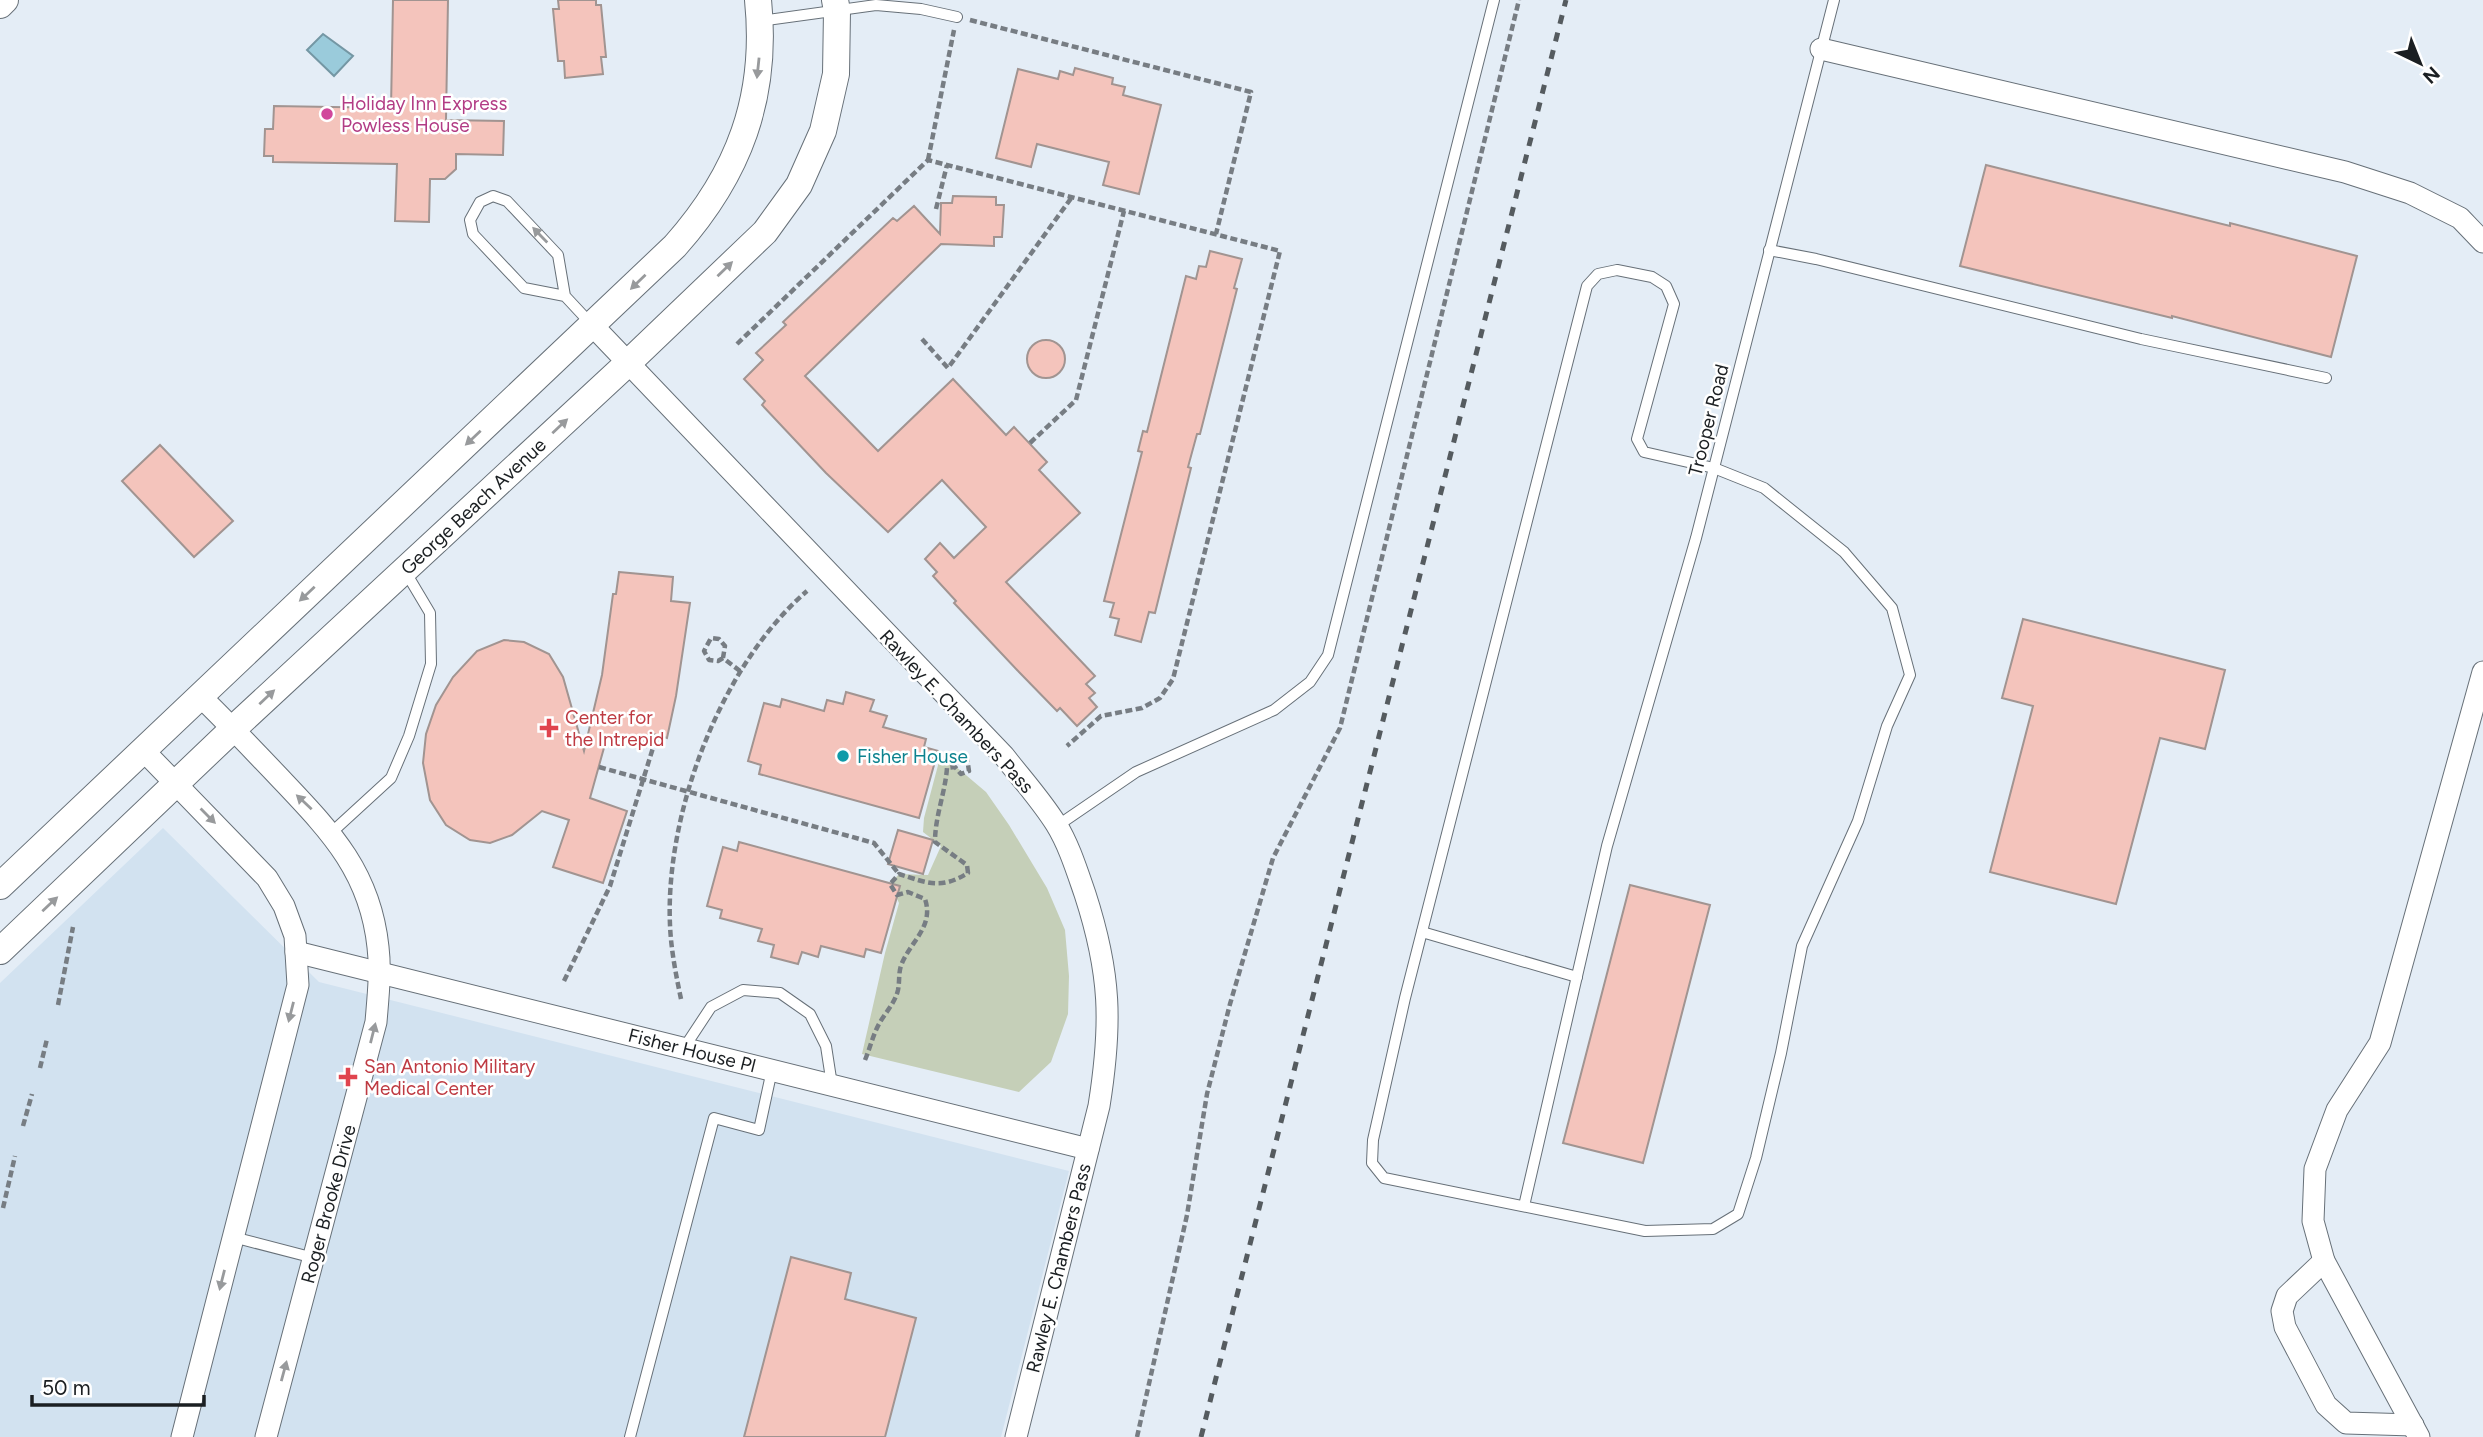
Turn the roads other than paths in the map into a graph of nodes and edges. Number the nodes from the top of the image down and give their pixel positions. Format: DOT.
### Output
graph roads {
  1 [pos="5,0"];
  2 [pos="1494,0"];
  3 [pos="1834,0"];
  4 [pos="0,5"];
  5 [pos="836,5"];
  6 [pos="759,10"];
  7 [pos="957,17"];
  8 [pos="1821,49"];
  9 [pos="2483,242"];
  10 [pos="1769,250"];
  11 [pos="565,296"];
  12 [pos="592,325"];
  13 [pos="628,363"];
  14 [pos="2326,378"];
  15 [pos="1714,468"];
  16 [pos="404,570"];
  17 [pos="2483,672"];
  18 [pos="200,696"];
  19 [pos="233,729"];
  20 [pos="143,750"];
  21 [pos="177,784"];
  22 [pos="1057,826"];
  23 [pos="331,833"];
  24 [pos="0,886"];
  25 [pos="1422,932"];
  26 [pos="0,951"];
  27 [pos="296,952"];
  28 [pos="379,973"];
  29 [pos="1577,976"];
  30 [pos="684,1048"];
  31 [pos="772,1070"];
  32 [pos="832,1085"];
  33 [pos="1088,1149"];
  34 [pos="1524,1206"];
  35 [pos="233,1237"];
  36 [pos="314,1258"];
  37 [pos="2324,1261"];
  38 [pos="2416,1431"];
  39 [pos="182,1437"];
  40 [pos="266,1437"];
  41 [pos="630,1437"];
  42 [pos="1016,1437"];
  1 -- 4 [label="street"];
  2 -- 22 [label="lane"];
  3 -- 8 [label="lane, Trooper Road"];
  5 -- 6 [label="lane"];
  5 -- 7 [label="lane"];
  13 -- 5 [label="street, George Beach Avenue, one-way"];
  6 -- 12 [label="street, one-way"];
  8 -- 9 [label="street"];
  8 -- 10 [label="lane, Trooper Road"];
  10 -- 14 [label="lane"];
  10 -- 15 [label="lane, Trooper Road"];
  11 -- 11 [label="lane, one-way"];
  11 -- 12 [label="lane"];
  12 -- 13 [label="street, Rawley E. Chambers Pass"];
  12 -- 18 [label="street, one-way"];
  16 -- 13 [label="street, George Beach Avenue, one-way"];
  13 -- 22 [label="street, Rawley E. Chambers Pass"];
  15 -- 25 [label="lane"];
  15 -- 29 [label="lane, Trooper Road"];
  15 -- 34 [label="lane"];
  19 -- 16 [label="street, George Beach Avenue, one-way"];
  16 -- 23 [label="lane"];
  17 -- 37 [label="street"];
  18 -- 19 [label="street, Roger Brooke Drive"];
  18 -- 20 [label="street"];
  19 -- 21 [label="street, George Beach Avenue"];
  23 -- 19 [label="street, Roger Brooke Drive, one-way"];
  20 -- 21 [label="street"];
  20 -- 24 [label="street"];
  26 -- 21 [label="street, George Beach Avenue, one-way"];
  21 -- 27 [label="street, one-way"];
  22 -- 33 [label="street, Rawley E. Chambers Pass"];
  23 -- 28 [label="street, Roger Brooke Drive"];
  25 -- 29 [label="lane"];
  25 -- 34 [label="lane"];
  27 -- 28 [label="street, Fisher House Pl"];
  27 -- 35 [label="street, one-way"];
  28 -- 30 [label="street, Fisher House Pl"];
  36 -- 28 [label="street, Roger Brooke Drive, one-way"];
  29 -- 34 [label="lane, Trooper Road"];
  30 -- 31 [label="street, Fisher House Pl"];
  30 -- 32 [label="lane"];
  31 -- 32 [label="street, Fisher House Pl"];
  31 -- 41 [label="lane"];
  32 -- 33 [label="street, Fisher House Pl"];
  33 -- 42 [label="street, Rawley E. Chambers Pass"];
  35 -- 36 [label="lane"];
  35 -- 39 [label="street, one-way"];
  40 -- 36 [label="street, Roger Brooke Drive, one-way"];
  37 -- 38 [label="street"];
  37 -- 38 [label="street"];
}
